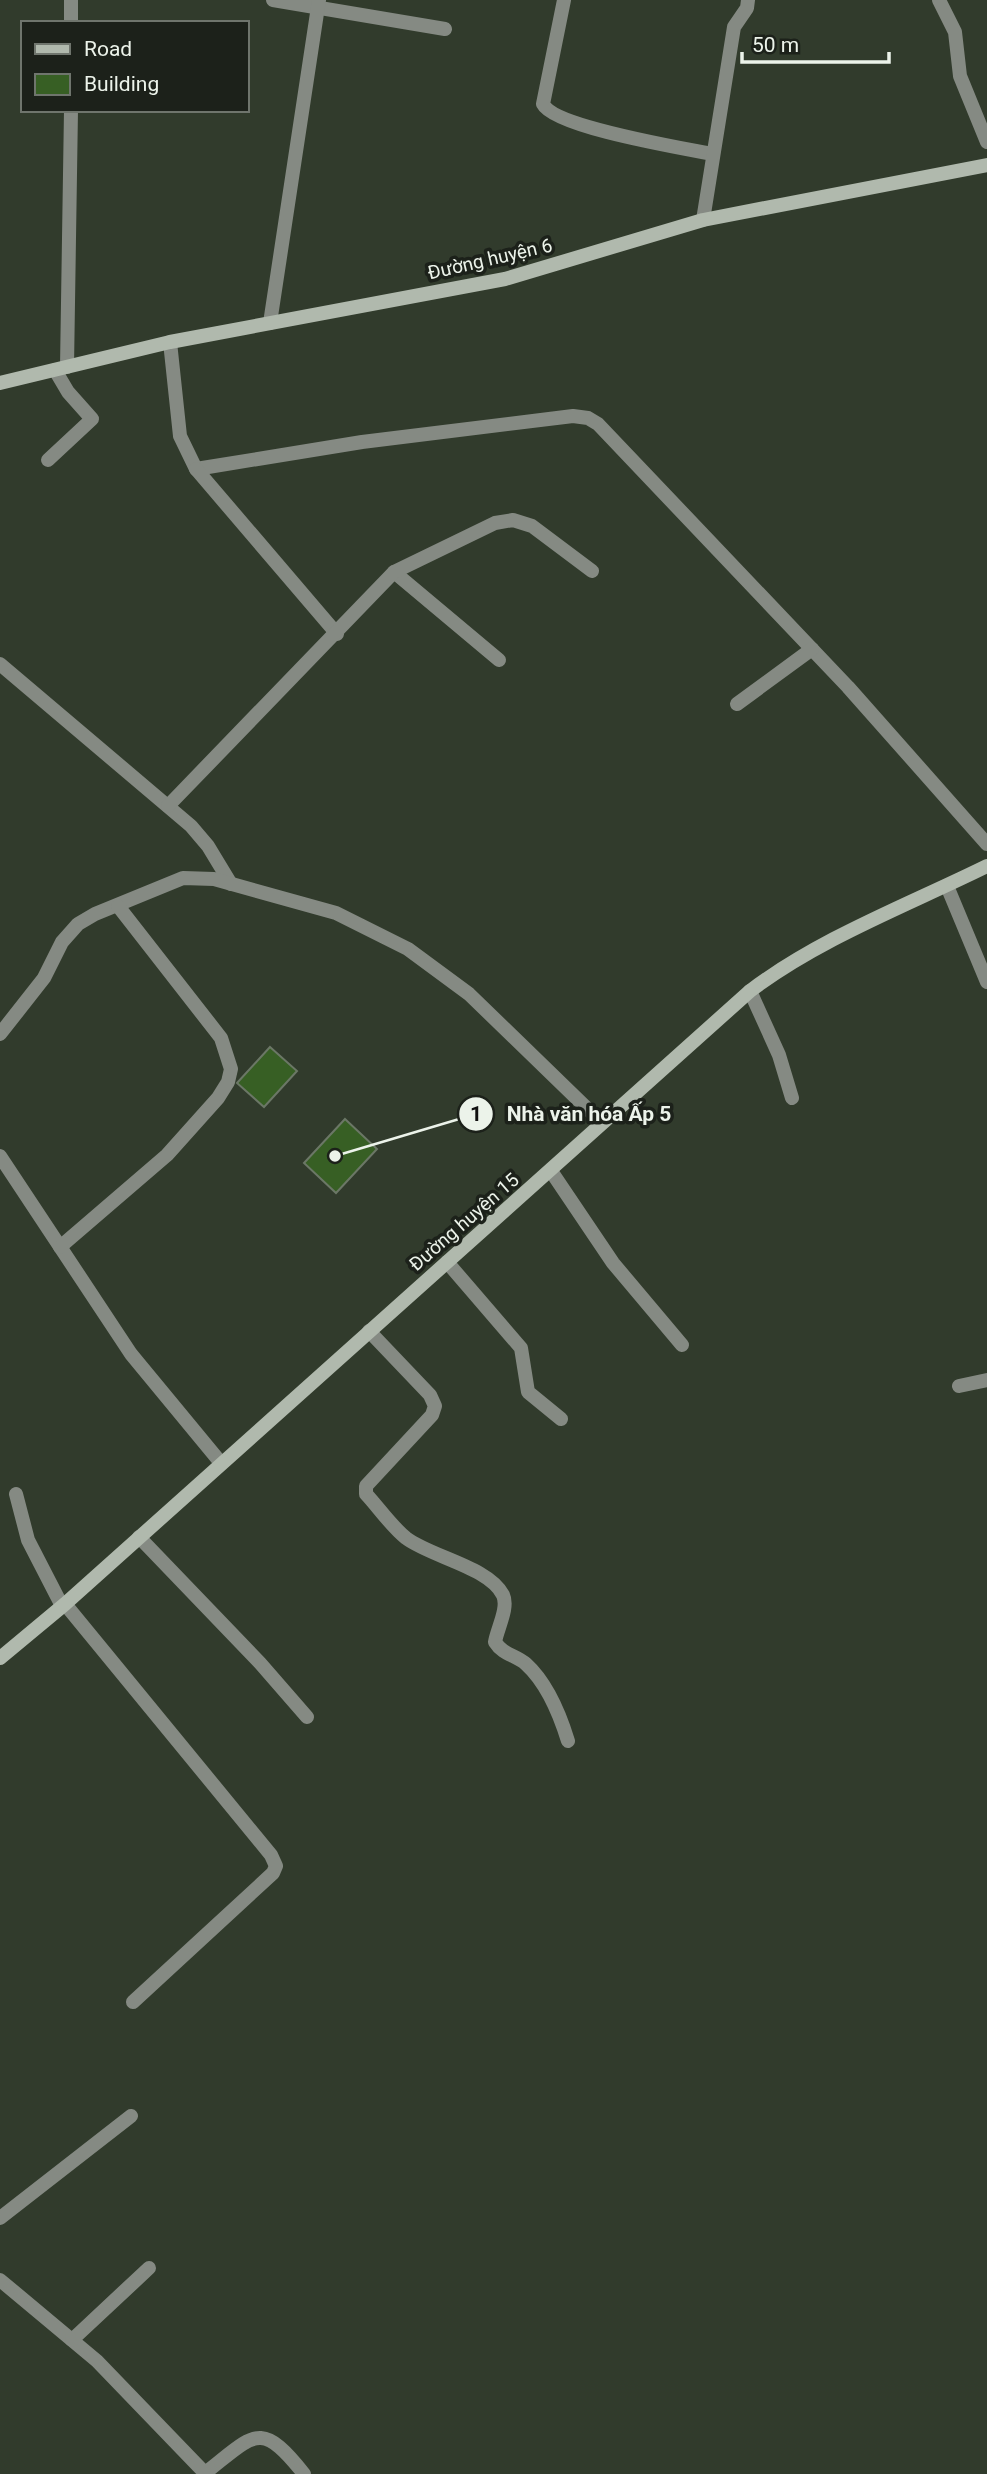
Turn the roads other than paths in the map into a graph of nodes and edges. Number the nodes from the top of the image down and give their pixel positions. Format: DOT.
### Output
graph roads {
  1 [pos="71,0"];
  2 [pos="273,0"];
  3 [pos="564,0"];
  4 [pos="748,0"];
  5 [pos="939,0"];
  6 [pos="318,5"];
  7 [pos="71,21"];
  8 [pos="445,29"];
  9 [pos="71,112"];
  10 [pos="987,142"];
  11 [pos="712,154"];
  12 [pos="987,166"];
  13 [pos="703,220"];
  14 [pos="270,323"];
  15 [pos="170,342"];
  16 [pos="61,368"];
  17 [pos="0,383"];
  18 [pos="48,460"];
  19 [pos="196,469"];
  20 [pos="592,571"];
  21 [pos="394,572"];
  22 [pos="337,634"];
  23 [pos="812,649"];
  24 [pos="499,660"];
  25 [pos="0,664"];
  26 [pos="737,704"];
  27 [pos="168,806"];
  28 [pos="987,844"];
  29 [pos="987,866"];
  30 [pos="231,884"];
  31 [pos="947,886"];
  32 [pos="118,906"];
  33 [pos="987,982"];
  34 [pos="750,991"];
  35 [pos="0,1034"];
  36 [pos="792,1098"];
  37 [pos="601,1122"];
  38 [pos="0,1156"];
  39 [pos="551,1171"];
  40 [pos="60,1247"];
  41 [pos="447,1262"];
  42 [pos="369,1331"];
  43 [pos="682,1346"];
  44 [pos="987,1380"];
  45 [pos="959,1386"];
  46 [pos="561,1419"];
  47 [pos="220,1463"];
  48 [pos="16,1494"];
  49 [pos="139,1537"];
  50 [pos="64,1605"];
  51 [pos="0,1657"];
  52 [pos="307,1717"];
  53 [pos="568,1741"];
  54 [pos="133,2002"];
  55 [pos="131,2116"];
  56 [pos="0,2218"];
  57 [pos="149,2268"];
  58 [pos="0,2280"];
  59 [pos="72,2340"];
  60 [pos="205,2474"];
  61 [pos="304,2474"];
  1 -- 7 [label="street"];
  2 -- 6 [label="street"];
  3 -- 11 [label="street"];
  4 -- 11 [label="street"];
  5 -- 10 [label="street"];
  6 -- 8 [label="street"];
  6 -- 14 [label="street"];
  9 -- 16 [label="street"];
  11 -- 13 [label="street"];
  12 -- 13 [label="street, Đường huyện 6"];
  13 -- 14 [label="street, Đường huyện 6"];
  14 -- 15 [label="street, Đường huyện 6"];
  15 -- 16 [label="street, Đường huyện 6"];
  15 -- 19 [label="street"];
  16 -- 17 [label="street, Đường huyện 6"];
  16 -- 18 [label="street"];
  19 -- 22 [label="street"];
  19 -- 23 [label="street"];
  20 -- 21 [label="street"];
  21 -- 22 [label="street"];
  21 -- 24 [label="street"];
  22 -- 27 [label="street"];
  23 -- 26 [label="street"];
  23 -- 28 [label="street"];
  25 -- 27 [label="street"];
  27 -- 30 [label="street"];
  29 -- 31 [label="street, Đường huyện 15"];
  30 -- 32 [label="street"];
  30 -- 37 [label="street"];
  31 -- 33 [label="street"];
  31 -- 34 [label="street, Đường huyện 15"];
  32 -- 35 [label="street"];
  32 -- 40 [label="street"];
  34 -- 36 [label="street"];
  34 -- 37 [label="street, Đường huyện 15"];
  37 -- 39 [label="street, Đường huyện 15"];
  38 -- 40 [label="street"];
  39 -- 41 [label="street, Đường huyện 15"];
  39 -- 43 [label="street"];
  40 -- 47 [label="street"];
  41 -- 42 [label="street, Đường huyện 15"];
  41 -- 46 [label="street"];
  42 -- 47 [label="street, Đường huyện 15"];
  42 -- 53 [label="street"];
  44 -- 45 [label="street"];
  47 -- 49 [label="street, Đường huyện 15"];
  48 -- 50 [label="street"];
  49 -- 50 [label="street, Đường huyện 15"];
  49 -- 52 [label="street"];
  50 -- 51 [label="street, Đường huyện 15"];
  50 -- 54 [label="street"];
  55 -- 56 [label="street"];
  57 -- 59 [label="street"];
  58 -- 59 [label="street"];
  59 -- 60 [label="street"];
  60 -- 61 [label="street"];
}
